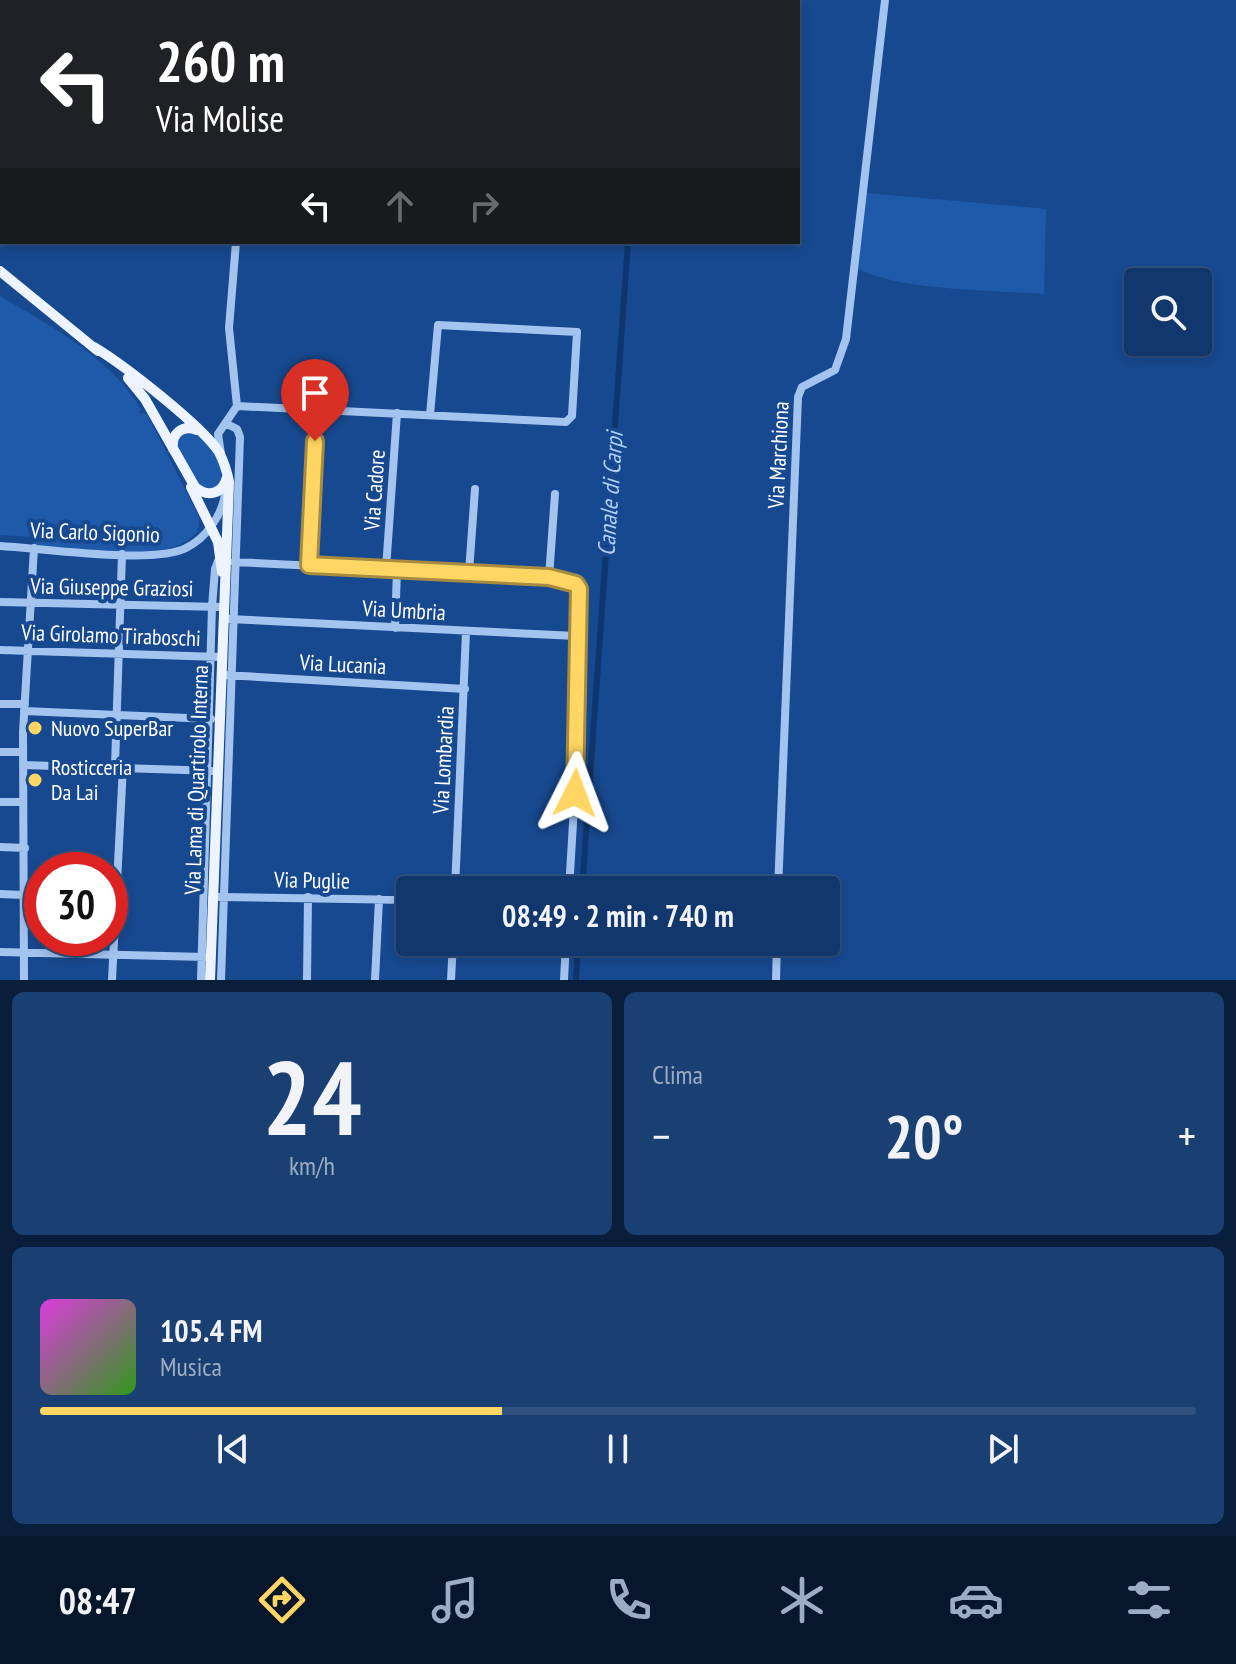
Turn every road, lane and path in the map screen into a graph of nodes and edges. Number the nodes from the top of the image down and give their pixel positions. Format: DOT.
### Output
graph roads {
  1 [pos="885,0"];
  2 [pos="236,244"];
  3 [pos="0,271"];
  4 [pos="94,347"];
  5 [pos="237,406"];
  6 [pos="316,410"];
  7 [pos="397,413"];
  8 [pos="430,415"];
  9 [pos="226,425"];
  10 [pos="200,432"];
  11 [pos="175,454"];
  12 [pos="223,460"];
  13 [pos="227,475"];
  14 [pos="188,480"];
  15 [pos="475,489"];
  16 [pos="555,494"];
  17 [pos="211,527"];
  18 [pos="218,542"];
  19 [pos="191,545"];
  20 [pos="0,546"];
  21 [pos="34,548"];
  22 [pos="122,554"];
  23 [pos="220,556"];
  24 [pos="234,562"];
  25 [pos="309,565"];
  26 [pos="386,569"];
  27 [pos="397,570"];
  28 [pos="469,572"];
  29 [pos="549,577"];
  30 [pos="224,582"];
  31 [pos="0,602"];
  32 [pos="30,603"];
  33 [pos="121,606"];
  34 [pos="217,607"];
  35 [pos="231,619"];
  36 [pos="395,628"];
  37 [pos="466,632"];
  38 [pos="576,636"];
  39 [pos="0,650"];
  40 [pos="27,651"];
  41 [pos="119,654"];
  42 [pos="215,656"];
  43 [pos="224,675"];
  44 [pos="465,689"];
  45 [pos="0,704"];
  46 [pos="24,708"];
  47 [pos="116,715"];
  48 [pos="213,719"];
  49 [pos="0,752"];
  50 [pos="23,752"];
  51 [pos="23,765"];
  52 [pos="119,766"];
  53 [pos="211,770"];
  54 [pos="0,802"];
  55 [pos="23,802"];
  56 [pos="0,847"];
  57 [pos="25,848"];
  58 [pos="25,852"];
  59 [pos="116,852"];
  60 [pos="214,860"];
  61 [pos="204,870"];
  62 [pos="456,876"];
  63 [pos="570,876"];
  64 [pos="779,876"];
  65 [pos="0,894"];
  66 [pos="24,895"];
  67 [pos="218,897"];
  68 [pos="308,897"];
  69 [pos="379,899"];
  70 [pos="396,900"];
  71 [pos="0,952"];
  72 [pos="24,954"];
  73 [pos="128,955"];
  74 [pos="25,956"];
  75 [pos="113,956"];
  76 [pos="452,956"];
  77 [pos="565,956"];
  78 [pos="777,956"];
  79 [pos="206,957"];
  80 [pos="24,980"];
  81 [pos="112,980"];
  82 [pos="201,980"];
  83 [pos="210,980"];
  84 [pos="221,980"];
  85 [pos="307,980"];
  86 [pos="375,980"];
  87 [pos="451,980"];
  88 [pos="564,980"];
  89 [pos="776,980"];
  1 -- 64 [label="street, Via Marchiona"];
  2 -- 5 [label="street"];
  3 -- 4 [label="main road"];
  4 -- 10 [label="main road"];
  4 -- 11 [label="main road, Via Lama di Quartirolo Interna"];
  5 -- 6 [label="street"];
  5 -- 9 [label="street"];
  6 -- 7 [label="street"];
  6 -- 25 [label="street"];
  7 -- 8 [label="street"];
  7 -- 26 [label="street, Via Cadore"];
  8 -- 8 [label="street"];
  9 -- 10 [label="street"];
  9 -- 12 [label="street"];
  9 -- 24 [label="street"];
  10 -- 11 [label="main road"];
  10 -- 12 [label="main road"];
  11 -- 14 [label="main road, Via Lama di Quartirolo Interna"];
  12 -- 13 [label="main road, Via Lama di Quartirolo Interna"];
  13 -- 14 [label="main road"];
  13 -- 17 [label="street"];
  13 -- 30 [label="main road, Via Lama di Quartirolo Interna"];
  14 -- 17 [label="main road, Via Lama di Quartirolo Interna"];
  14 -- 19 [label="street"];
  15 -- 28 [label="street"];
  16 -- 29 [label="street"];
  17 -- 18 [label="main road, Via Lama di Quartirolo Interna"];
  17 -- 19 [label="street"];
  18 -- 19 [label="street, Via Carlo Sigonio"];
  18 -- 23 [label="main road, Via Lama di Quartirolo Interna"];
  19 -- 22 [label="street, Via Carlo Sigonio"];
  20 -- 21 [label="street, Via Carlo Sigonio"];
  21 -- 22 [label="street, Via Carlo Sigonio"];
  21 -- 32 [label="street"];
  22 -- 33 [label="street"];
  23 -- 30 [label="main road, Via Lama di Quartirolo Interna"];
  23 -- 34 [label="street"];
  24 -- 25 [label="street"];
  24 -- 35 [label="street"];
  25 -- 26 [label="street"];
  26 -- 27 [label="street"];
  27 -- 28 [label="street"];
  27 -- 36 [label="street"];
  28 -- 29 [label="street"];
  29 -- 38 [label="street"];
  30 -- 34 [label="main road, Via Lama di Quartirolo Interna"];
  31 -- 32 [label="street, Via Giuseppe Graziosi"];
  32 -- 33 [label="street, Via Giuseppe Graziosi"];
  32 -- 40 [label="street"];
  33 -- 34 [label="street, Via Giuseppe Graziosi"];
  33 -- 41 [label="street"];
  34 -- 42 [label="main road, Via Lama di Quartirolo Interna"];
  35 -- 36 [label="street, Via Umbria"];
  35 -- 43 [label="street"];
  36 -- 37 [label="street, Via Umbria"];
  37 -- 38 [label="street, Via Umbria"];
  37 -- 44 [label="street, Via Lombardia"];
  38 -- 63 [label="street"];
  39 -- 40 [label="street, Via Girolamo Tiraboschi"];
  40 -- 41 [label="street, Via Girolamo Tiraboschi"];
  40 -- 46 [label="street"];
  41 -- 42 [label="street, Via Girolamo Tiraboschi"];
  41 -- 47 [label="street"];
  42 -- 43 [label="main road, Via Lama di Quartirolo Interna"];
  42 -- 48 [label="street"];
  43 -- 44 [label="street, Via Lucania"];
  43 -- 48 [label="main road, Via Lama di Quartirolo Interna"];
  43 -- 67 [label="street"];
  44 -- 62 [label="street, Via Lombardia"];
  45 -- 46 [label="street"];
  46 -- 47 [label="street"];
  46 -- 50 [label="street"];
  47 -- 48 [label="street"];
  47 -- 52 [label="street"];
  48 -- 53 [label="main road, Via Lama di Quartirolo Interna"];
  49 -- 50 [label="street"];
  50 -- 51 [label="street"];
  51 -- 52 [label="street"];
  51 -- 55 [label="street"];
  52 -- 53 [label="street"];
  52 -- 59 [label="street"];
  53 -- 60 [label="main road, Via Lama di Quartirolo Interna"];
  53 -- 61 [label="street"];
  54 -- 55 [label="street"];
  55 -- 57 [label="street"];
  56 -- 57 [label="street"];
  57 -- 58 [label="street"];
  60 -- 61 [label="street"];
  60 -- 67 [label="main road, Via Lama di Quartirolo Interna"];
  61 -- 79 [label="street"];
  65 -- 66 [label="street"];
  67 -- 68 [label="street, Via Puglie"];
  67 -- 79 [label="main road, Via Lama di Quartirolo Interna"];
  67 -- 84 [label="street"];
  68 -- 69 [label="street, Via Puglie"];
  68 -- 85 [label="street"];
  69 -- 70 [label="street, Via Puglie"];
  69 -- 86 [label="street"];
  71 -- 72 [label="street"];
  73 -- 79 [label="street"];
  74 -- 80 [label="street"];
  75 -- 81 [label="street"];
  76 -- 87 [label="street"];
  77 -- 88 [label="street"];
  78 -- 89 [label="street"];
  79 -- 82 [label="street"];
  79 -- 83 [label="main road, Via Lama di Quartirolo Interna"];
}
